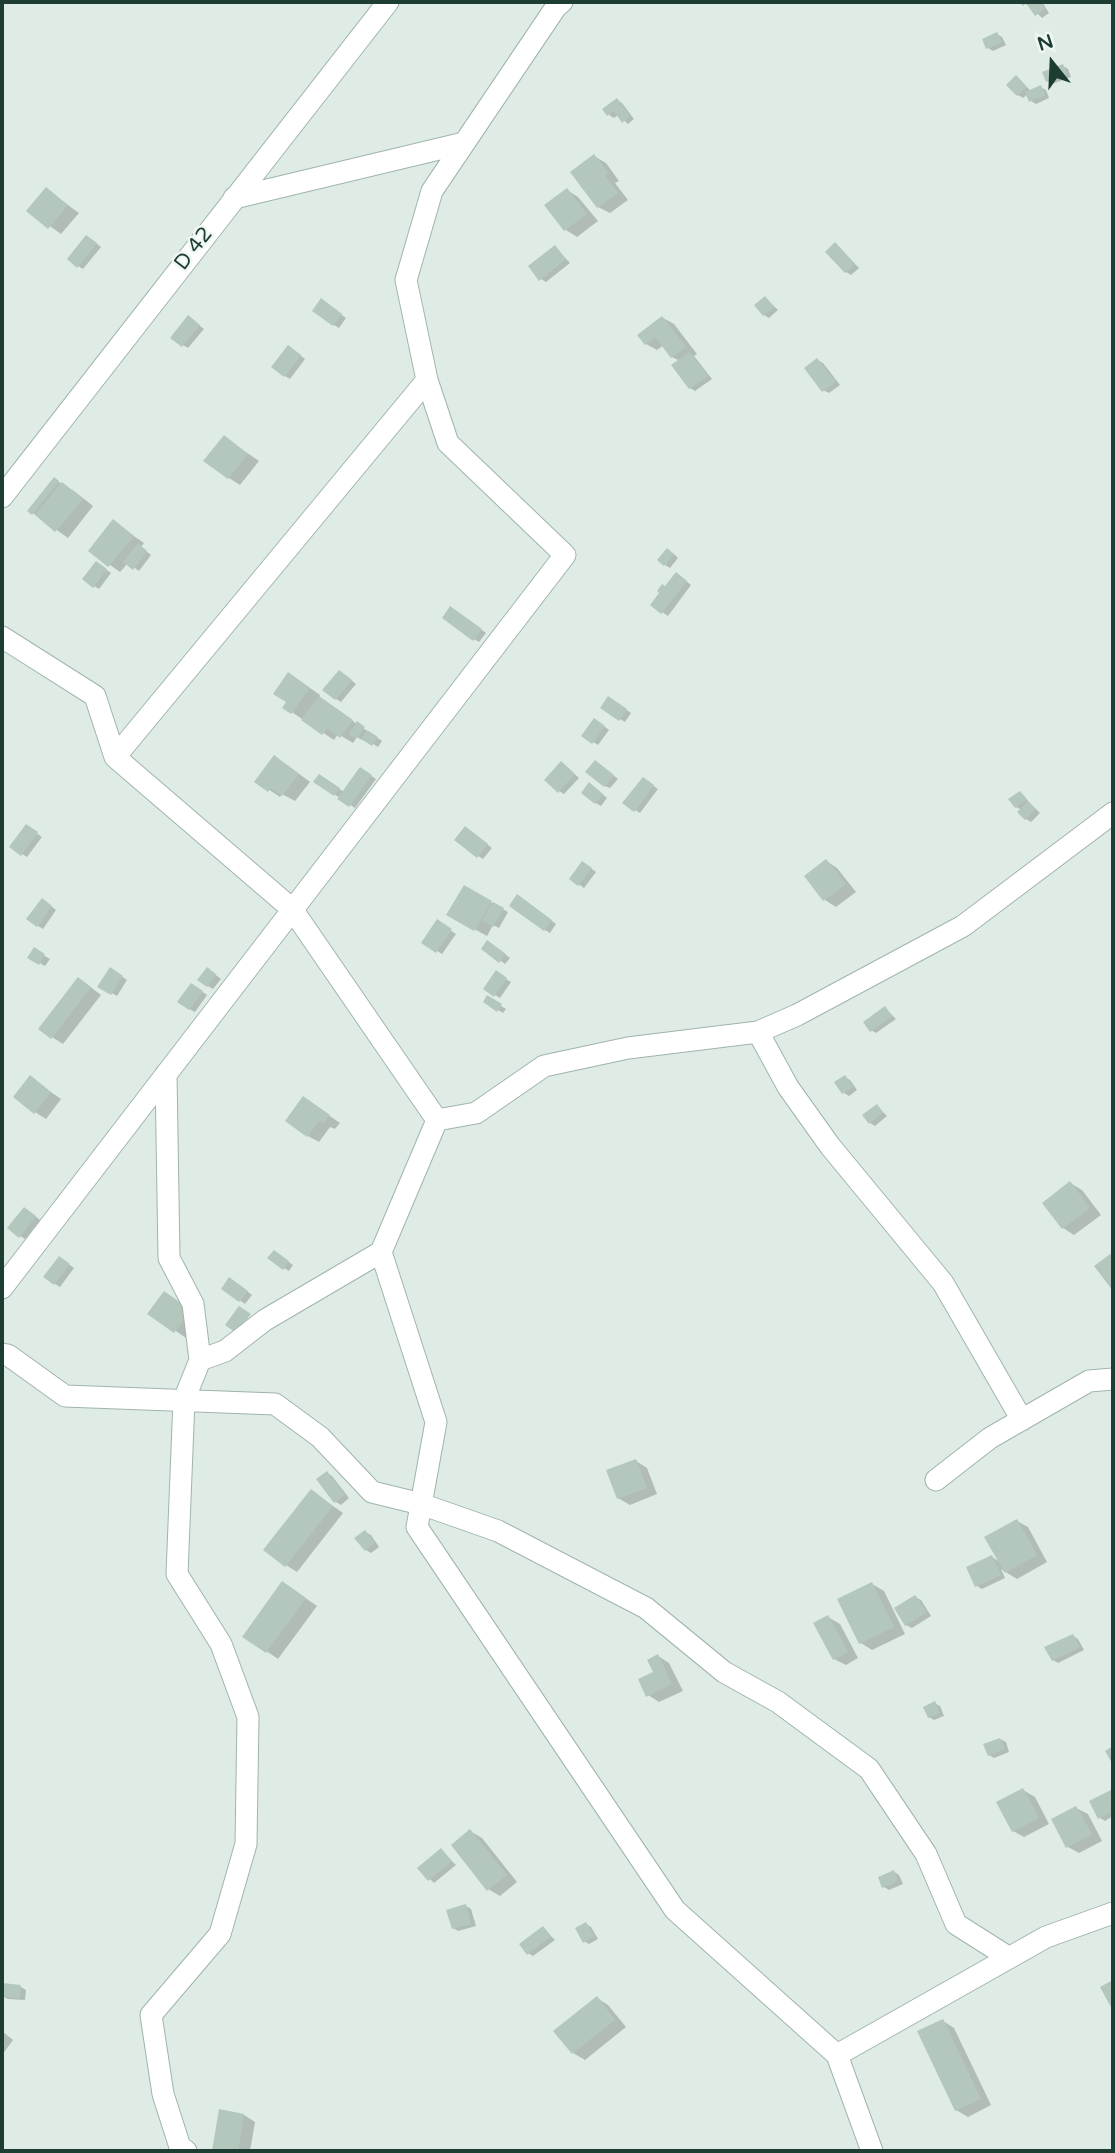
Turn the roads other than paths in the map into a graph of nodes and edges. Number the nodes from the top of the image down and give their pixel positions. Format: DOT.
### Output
graph roads {
  1 [pos="388,2"];
  2 [pos="562,2"];
  3 [pos="464,143"];
  4 [pos="234,198"];
  5 [pos="427,380"];
  6 [pos="2,497"];
  7 [pos="2,637"];
  8 [pos="115,757"];
  9 [pos="1113,813"];
  10 [pos="292,909"];
  11 [pos="758,1032"];
  12 [pos="166,1073"];
  13 [pos="437,1120"];
  14 [pos="381,1252"];
  15 [pos="2,1288"];
  16 [pos="2,1353"];
  17 [pos="200,1360"];
  18 [pos="1113,1380"];
  19 [pos="184,1400"];
  20 [pos="1022,1420"];
  21 [pos="936,1479"];
  22 [pos="421,1504"];
  23 [pos="1113,1913"];
  24 [pos="1008,1957"];
  25 [pos="837,2055"];
  26 [pos="186,2151"];
  27 [pos="872,2151"];
  1 -- 4 [label="street, D 42 / D 42"];
  2 -- 3 [label="street"];
  3 -- 4 [label="street"];
  3 -- 5 [label="street"];
  4 -- 6 [label="street, D 42 / D 42"];
  5 -- 8 [label="street"];
  5 -- 10 [label="street"];
  7 -- 8 [label="street"];
  8 -- 10 [label="street"];
  9 -- 11 [label="street"];
  10 -- 12 [label="street"];
  10 -- 13 [label="street"];
  11 -- 13 [label="street"];
  11 -- 20 [label="street"];
  12 -- 15 [label="street"];
  12 -- 17 [label="street"];
  13 -- 14 [label="street"];
  14 -- 17 [label="street"];
  14 -- 22 [label="street"];
  16 -- 19 [label="street"];
  17 -- 19 [label="street"];
  18 -- 20 [label="street"];
  19 -- 22 [label="street"];
  19 -- 26 [label="street"];
  20 -- 21 [label="street"];
  22 -- 24 [label="street"];
  22 -- 25 [label="street"];
  23 -- 24 [label="street"];
  24 -- 25 [label="street"];
  25 -- 27 [label="street"];
}
